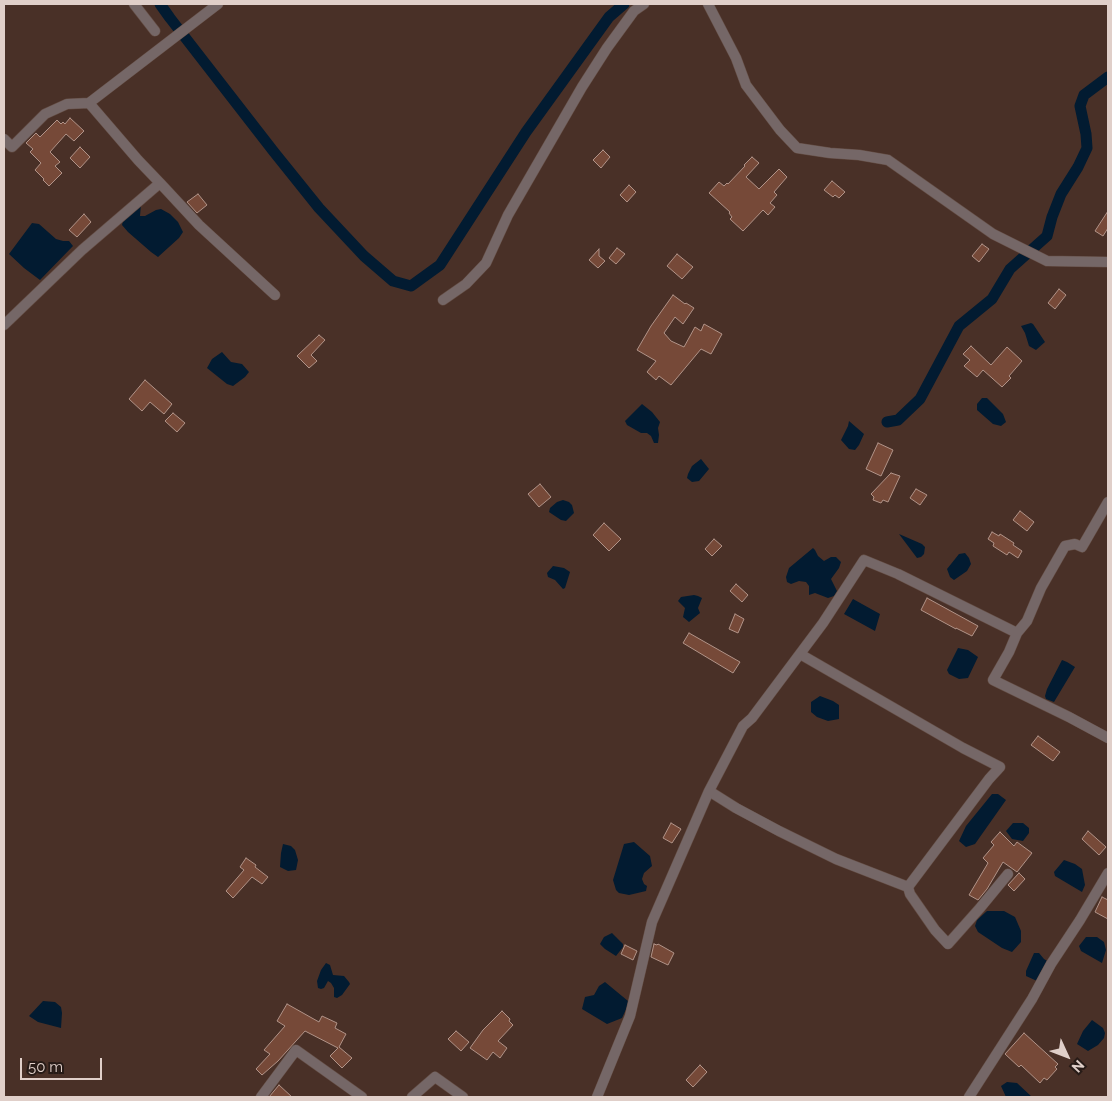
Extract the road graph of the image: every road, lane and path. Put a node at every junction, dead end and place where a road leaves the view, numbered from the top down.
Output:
1 (134, 4) edge
2 (218, 4) edge
3 (644, 4) edge
4 (708, 4) edge
5 (155, 31) dead end
6 (90, 103) junction
7 (4, 139) edge
8 (160, 183) junction
9 (1108, 262) edge
10 (275, 295) dead end
11 (443, 300) dead end
12 (4, 326) edge
13 (1108, 502) edge
14 (1017, 633) junction
15 (800, 654) junction
16 (1108, 738) edge
17 (709, 791) junction
18 (1108, 873) edge
19 (1008, 874) dead end
20 (908, 887) junction
21 (261, 1097) edge
22 (362, 1097) edge
23 (412, 1097) edge
24 (463, 1097) edge
25 (597, 1097) edge
26 (969, 1097) edge

1 - 5 street
2 - 6 street
3 - 11 street
4 - 9 street
6 - 7 street
6 - 8 street
8 - 10 street
8 - 12 street
13 - 14 street
14 - 15 street
14 - 16 street
15 - 17 street
15 - 20 street
17 - 20 street
17 - 25 street
18 - 26 street
19 - 20 street
21 - 22 street
23 - 24 street

